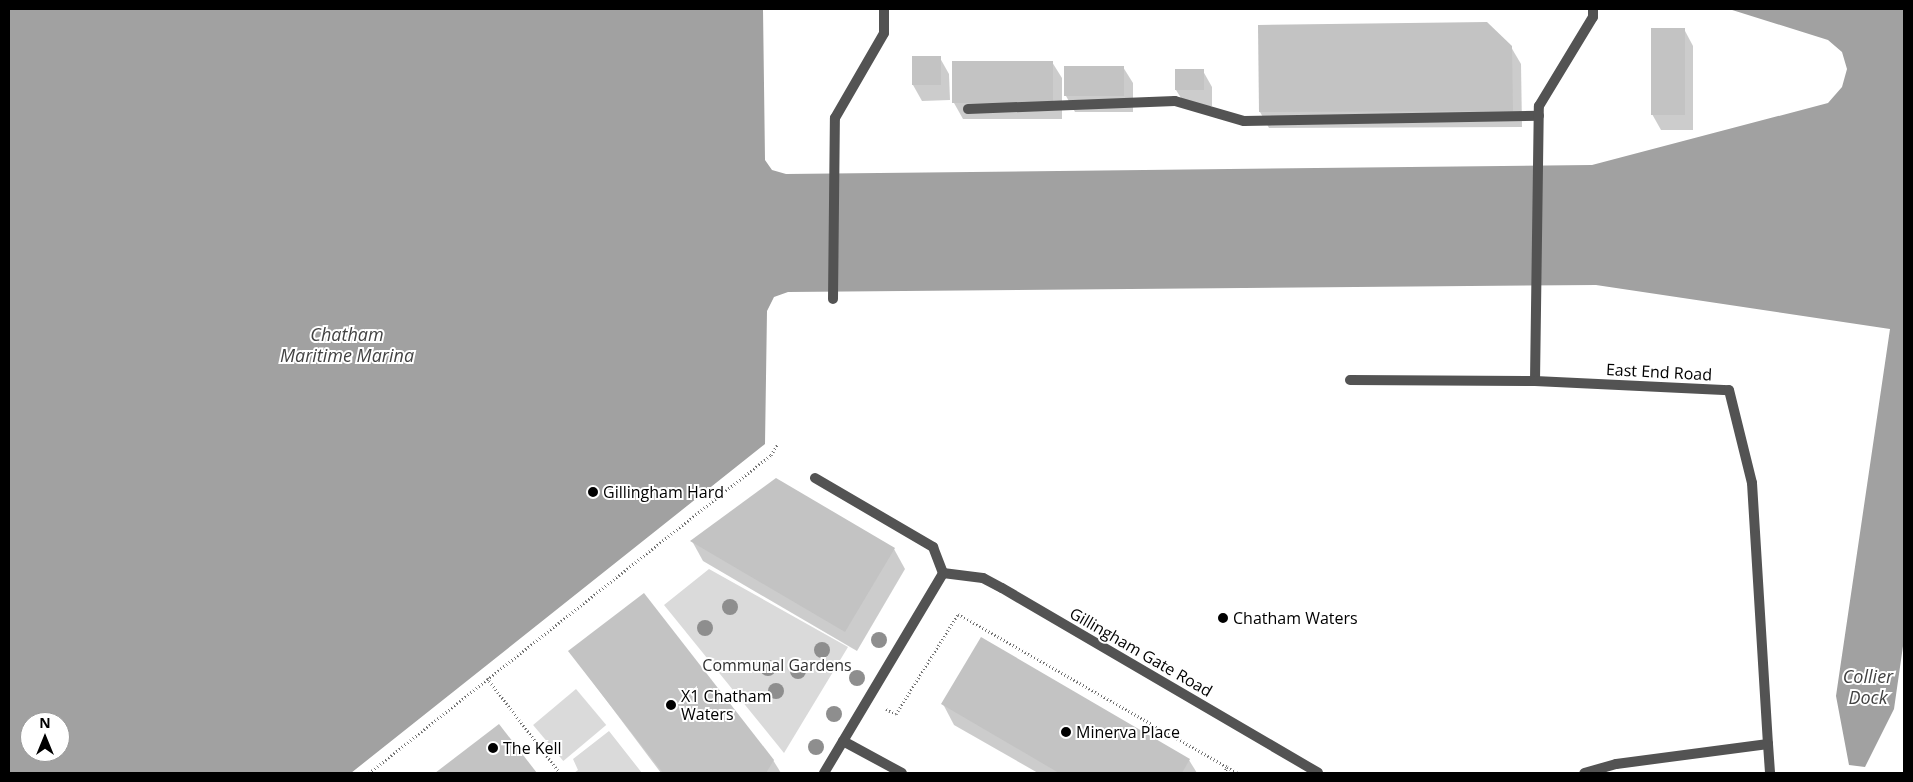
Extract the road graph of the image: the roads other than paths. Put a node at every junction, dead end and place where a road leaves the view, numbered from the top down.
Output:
1 (884, 9) edge
2 (1593, 9) edge
3 (968, 109) dead end
4 (1539, 116) junction
5 (833, 299) dead end
6 (1350, 380) dead end
7 (1535, 381) junction
8 (815, 478) dead end
9 (942, 573) junction
10 (843, 741) junction
11 (1768, 744) junction
12 (824, 773) edge
13 (902, 773) edge
14 (1318, 773) edge
15 (1584, 773) edge
16 (1770, 773) edge

1 - 5 street
2 - 4 street
3 - 4 street
4 - 7 street
6 - 7 street, East End Road
7 - 11 street, East End Road
8 - 9 street
9 - 10 street
9 - 14 street, Gillingham Gate Road
10 - 12 street
10 - 13 street
11 - 15 street
11 - 16 street, East End Road

